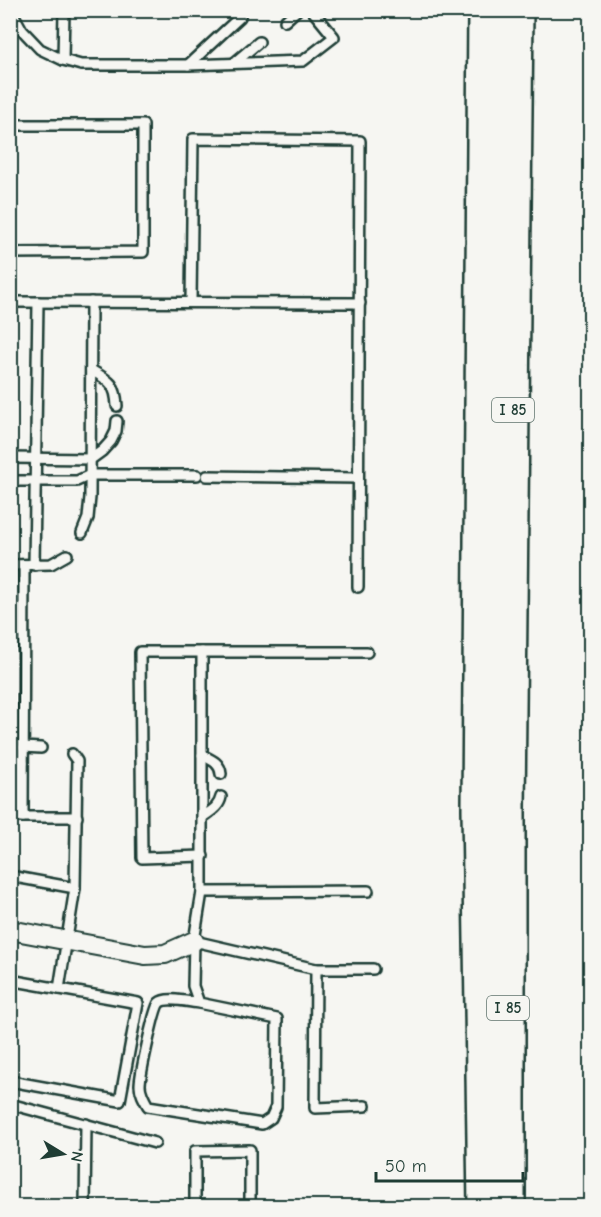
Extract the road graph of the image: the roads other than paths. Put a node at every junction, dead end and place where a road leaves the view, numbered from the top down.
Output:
1 (10, 10) edge
2 (64, 10) edge
3 (297, 10) edge
4 (312, 10) edge
5 (516, 10) edge
6 (240, 16) dead end
7 (484, 18) edge
8 (285, 21) dead end
9 (259, 42) dead end
10 (63, 60) junction
11 (234, 63) junction
12 (188, 65) junction
13 (10, 125) edge
14 (10, 253) edge
15 (10, 302) edge
16 (38, 302) junction
17 (91, 302) junction
18 (191, 302) junction
19 (360, 303) junction
20 (91, 370) junction
21 (117, 406) dead end
22 (117, 421) dead end
23 (10, 458) edge
24 (36, 459) junction
25 (90, 459) junction
26 (90, 475) junction
27 (197, 476) dead end
28 (207, 476) dead end
29 (358, 478) junction
30 (10, 481) edge
31 (35, 481) junction
32 (82, 533) dead end
33 (67, 555) dead end
34 (10, 565) edge
35 (24, 565) junction
36 (34, 565) junction
37 (358, 587) dead end
38 (202, 652) junction
39 (367, 652) dead end
40 (23, 747) junction
41 (41, 748) dead end
42 (72, 754) dead end
43 (202, 755) junction
44 (10, 763) edge
45 (23, 763) junction
46 (221, 774) dead end
47 (221, 797) dead end
48 (77, 816) junction
49 (10, 817) edge
50 (23, 817) junction
51 (203, 817) junction
52 (203, 856) junction
53 (10, 876) edge
54 (75, 888) junction
55 (368, 891) dead end
56 (202, 892) junction
57 (10, 930) edge
58 (68, 940) junction
59 (194, 941) junction
60 (316, 969) junction
61 (373, 969) dead end
62 (10, 980) edge
63 (59, 989) junction
64 (200, 1003) junction
65 (10, 1081) edge
66 (10, 1104) edge
67 (365, 1106) dead end
68 (86, 1124) junction
69 (155, 1143) dead end
70 (85, 1206) edge
71 (195, 1206) edge
72 (250, 1206) edge
73 (485, 1206) edge
74 (508, 1206) edge

1 - 10 lane
2 - 10 lane
3 - 8 lane
4 - 11 lane
5 - 74 highway, I 85
6 - 12 lane
7 - 73 highway
9 - 11 lane
10 - 12 lane
11 - 12 lane
13 - 14 lane
15 - 16 lane
16 - 17 lane
16 - 24 lane
17 - 18 lane
17 - 20 lane
18 - 19 lane
18 - 19 lane
19 - 29 lane
20 - 21 lane
20 - 25 lane
22 - 25 lane
23 - 24 lane
24 - 25 lane
24 - 31 lane
25 - 26 lane
26 - 27 lane
26 - 31 lane
26 - 32 lane
28 - 29 lane
29 - 37 lane
30 - 31 lane
31 - 36 lane
33 - 36 lane
34 - 35 lane
35 - 36 lane
35 - 40 lane
38 - 39 lane
38 - 43 lane
38 - 52 lane
40 - 41 lane
40 - 45 lane
42 - 48 lane
43 - 46 lane
43 - 51 lane
44 - 45 lane
45 - 50 lane
47 - 51 lane
48 - 50 lane
48 - 54 lane
49 - 50 lane
51 - 52 lane
52 - 56 lane
53 - 54 lane
54 - 58 lane
55 - 56 lane
56 - 59 lane
57 - 58 street
58 - 59 street
58 - 63 lane
59 - 60 lane
59 - 64 lane
60 - 61 lane
60 - 67 lane
62 - 63 lane
63 - 65 lane
64 - 64 lane
66 - 68 lane
68 - 69 lane
68 - 70 lane
71 - 72 lane

